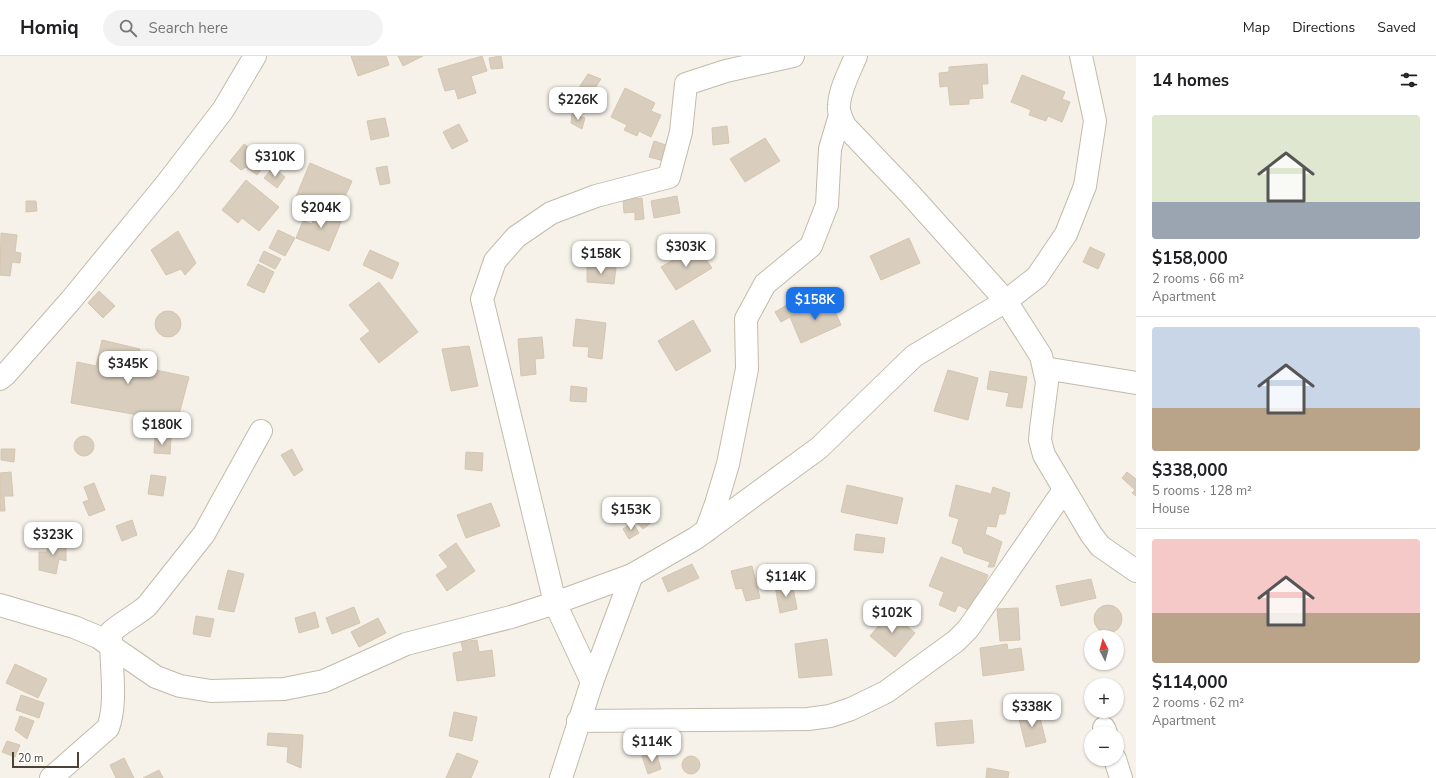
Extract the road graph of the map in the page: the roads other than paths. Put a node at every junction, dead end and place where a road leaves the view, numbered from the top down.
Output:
1 (255, 56) edge
2 (793, 56) edge
3 (856, 56) edge
4 (1081, 56) edge
5 (840, 115) junction
6 (1006, 301) junction
7 (1044, 368) junction
8 (0, 379) edge
9 (1136, 383) edge
10 (261, 431) dead end
11 (1064, 490) junction
12 (706, 531) junction
13 (1136, 571) edge
14 (632, 575) junction
15 (555, 604) junction
16 (0, 605) edge
17 (111, 646) junction
18 (592, 682) junction
19 (578, 721) junction
20 (1117, 766) edge
21 (51, 778) edge
22 (561, 778) edge
23 (1121, 778) edge

1 - 8 street
2 - 15 street
3 - 5 street
4 - 6 street
5 - 6 street
5 - 12 street
6 - 7 street
6 - 12 street
7 - 9 street
7 - 11 street
10 - 17 street
11 - 13 street
11 - 19 street
12 - 14 street
14 - 15 street
14 - 18 street
15 - 17 street
15 - 18 street
16 - 17 street
17 - 21 street
18 - 19 street
19 - 22 street
20 - 23 street

